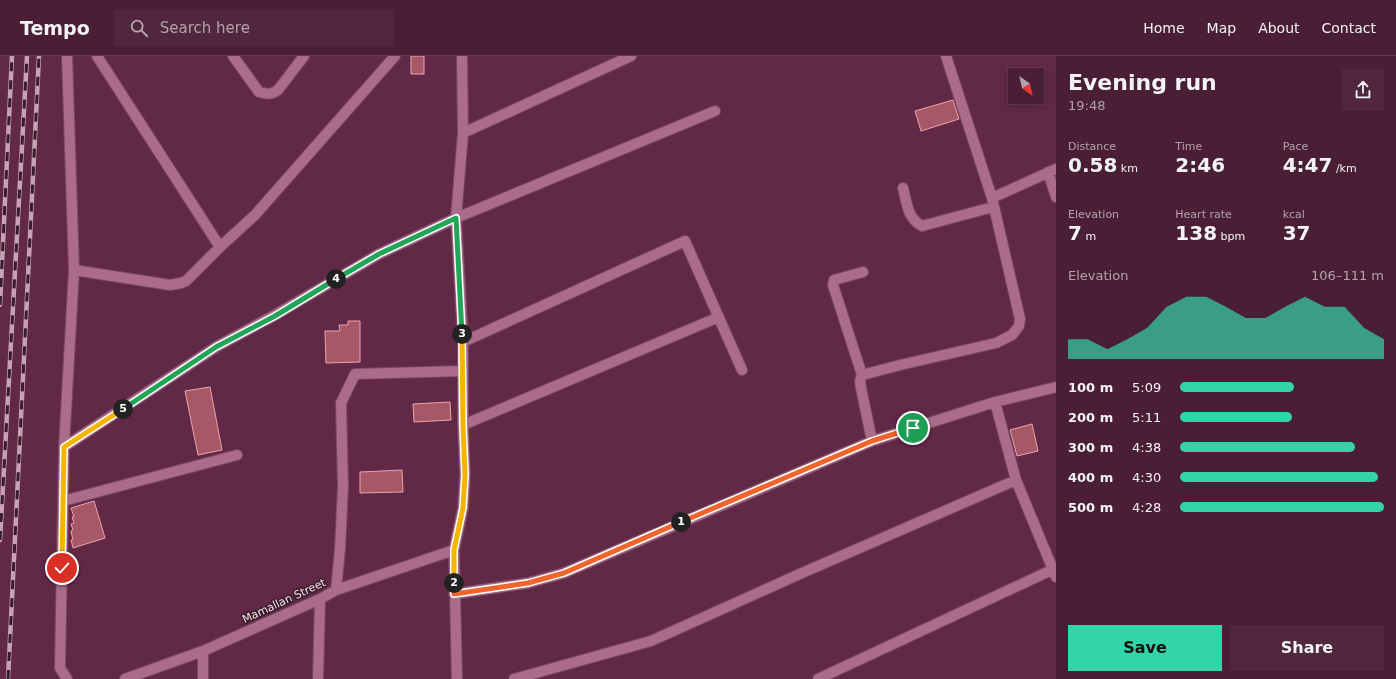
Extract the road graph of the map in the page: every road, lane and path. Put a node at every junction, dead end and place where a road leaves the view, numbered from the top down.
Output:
1 (67, 56) edge
2 (97, 56) edge
3 (233, 56) edge
4 (304, 56) edge
5 (395, 56) edge
6 (462, 56) edge
7 (631, 56) edge
8 (946, 56) edge
9 (715, 111) dead end
10 (462, 133) junction
11 (1052, 171) edge
12 (903, 188) dead end
13 (1056, 197) edge
14 (992, 202) junction
15 (456, 218) junction
16 (220, 247) junction
17 (74, 270) junction
18 (863, 272) dead end
19 (718, 317) junction
20 (463, 342) junction
21 (742, 370) dead end
22 (462, 371) junction
23 (862, 375) junction
24 (1056, 387) edge
25 (995, 402) junction
26 (463, 425) junction
27 (872, 441) junction
28 (64, 447) junction
29 (237, 455) dead end
30 (1016, 480) junction
31 (64, 501) junction
32 (454, 550) junction
33 (1055, 572) edge
34 (336, 590) junction
35 (454, 594) junction
36 (320, 599) junction
37 (203, 651) junction
38 (67, 679) edge
39 (125, 679) edge
40 (203, 679) edge
41 (318, 679) edge
42 (457, 679) edge
43 (514, 679) edge
44 (818, 679) edge

1 - 17 street
2 - 16 street
3 - 4 street
5 - 16 street
6 - 10 street
7 - 10 street
8 - 14 street
9 - 15 street
10 - 15 street
11 - 13 street
11 - 14 street
12 - 14 street
14 - 23 street
15 - 20 street
15 - 28 street
16 - 17 street
17 - 28 street
18 - 23 street
19 - 20 street
19 - 21 street
19 - 26 street
20 - 22 street
22 - 26 street
22 - 34 street
23 - 27 street
24 - 25 street
25 - 27 street
25 - 30 street
26 - 32 street
27 - 35 street
28 - 31 street
29 - 31 street
30 - 33 street
30 - 43 street
31 - 38 street
32 - 34 street, Mamallan Street
32 - 35 street
33 - 44 street
34 - 36 street, Mamallan Street
35 - 42 street
36 - 37 street, Mamallan Street
36 - 41 street
37 - 39 street, Mamallan Street
37 - 40 street

